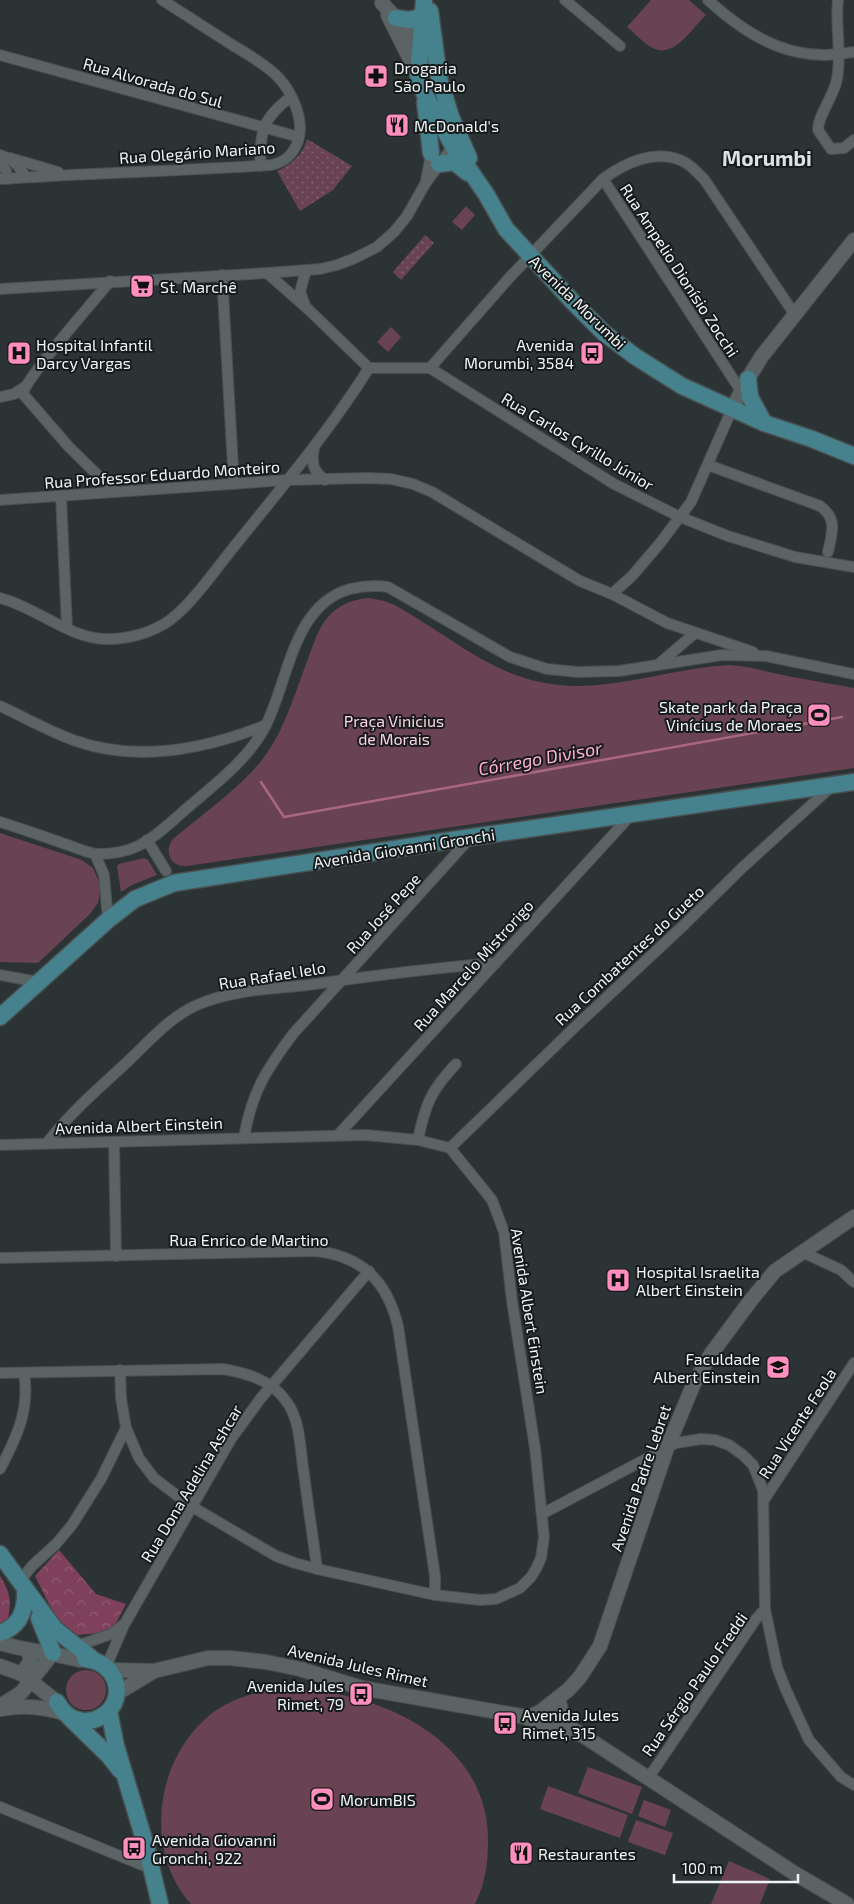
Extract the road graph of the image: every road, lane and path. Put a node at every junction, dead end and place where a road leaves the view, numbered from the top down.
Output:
1 (162, 0) edge
2 (565, 0) edge
3 (708, 0) edge
4 (838, 0) edge
5 (381, 1) edge
6 (425, 5) edge
7 (396, 18) junction
8 (420, 46) junction
9 (620, 46) dead end
10 (854, 52) edge
11 (0, 55) edge
12 (839, 55) junction
13 (418, 75) junction
14 (439, 78) junction
15 (424, 93) junction
16 (290, 97) junction
17 (446, 121) junction
18 (263, 128) junction
19 (299, 137) junction
20 (854, 140) edge
21 (457, 142) junction
22 (435, 158) junction
23 (3, 159) edge
24 (260, 166) junction
25 (64, 174) junction
26 (25, 177) junction
27 (4, 179) edge
28 (603, 179) junction
29 (479, 183) junction
30 (854, 240) edge
31 (530, 256) junction
32 (306, 270) junction
33 (267, 273) junction
34 (222, 275) junction
35 (110, 281) junction
36 (84, 283) junction
37 (0, 288) edge
38 (91, 304) junction
39 (309, 310) junction
40 (795, 315) junction
41 (370, 368) junction
42 (430, 368) junction
43 (27, 385) junction
44 (744, 385) junction
45 (14, 394) junction
46 (0, 397) edge
47 (26, 400) junction
48 (732, 409) junction
49 (764, 423) junction
50 (314, 447) junction
51 (851, 453) edge
52 (708, 465) junction
53 (287, 480) junction
54 (325, 480) junction
55 (265, 482) junction
56 (234, 484) junction
57 (115, 492) junction
58 (61, 496) junction
59 (0, 500) edge
60 (267, 506) junction
61 (680, 517) junction
62 (828, 552) dead end
63 (854, 568) edge
64 (612, 594) junction
65 (0, 598) edge
66 (67, 628) junction
67 (696, 633) junction
68 (766, 656) junction
69 (659, 664) junction
70 (854, 674) edge
71 (0, 706) edge
72 (266, 725) junction
73 (854, 782) edge
74 (832, 786) junction
75 (631, 815) junction
76 (0, 822) edge
77 (472, 837) junction
78 (147, 840) junction
79 (95, 854) junction
80 (166, 871) dead end
81 (108, 920) junction
82 (496, 963) junction
83 (0, 975) edge
84 (344, 979) junction
85 (38, 982) junction
86 (0, 1017) edge
87 (456, 1064) dead end
88 (338, 1135) junction
89 (244, 1137) junction
90 (418, 1140) junction
91 (114, 1142) junction
92 (47, 1144) junction
93 (0, 1145) edge
94 (450, 1148) junction
95 (854, 1217) edge
96 (802, 1252) junction
97 (116, 1256) junction
98 (0, 1258) edge
99 (369, 1271) junction
100 (854, 1282) edge
101 (854, 1363) edge
102 (120, 1370) junction
103 (0, 1373) edge
104 (24, 1373) junction
105 (271, 1386) junction
106 (126, 1428) junction
107 (667, 1448) junction
108 (0, 1469) edge
109 (764, 1500) junction
110 (191, 1506) junction
111 (542, 1514) junction
112 (0, 1554) edge
113 (317, 1569) junction
114 (22, 1585) junction
115 (436, 1595) junction
116 (765, 1609) junction
117 (124, 1625) junction
118 (0, 1633) edge
119 (0, 1643) edge
120 (28, 1651) junction
121 (54, 1653) junction
122 (94, 1661) junction
123 (0, 1666) edge
124 (154, 1672) junction
125 (26, 1677) junction
126 (116, 1694) junction
127 (558, 1698) junction
128 (0, 1708) edge
129 (63, 1711) junction
130 (109, 1711) junction
131 (540, 1712) junction
132 (521, 1716) junction
133 (570, 1724) junction
134 (582, 1735) junction
135 (649, 1777) junction
136 (127, 1778) junction
137 (854, 1785) edge
138 (0, 1807) edge
139 (152, 1869) junction
140 (160, 1904) edge
141 (847, 1904) edge

1 - 16 street
2 - 9 street
3 - 12 street
4 - 12 street
5 - 7 main road, Avenida Morumbi
5 - 13 main road, Avenida Morumbi
6 - 7 main road
6 - 8 main road
6 - 14 main road
7 - 8 main road, Avenida Morumbi
8 - 13 main road
8 - 14 main road, Avenida Morumbi
10 - 12 street
11 - 18 street, Rua Alvorada do Sul
12 - 20 street
13 - 15 main road, Avenida Morumbi
14 - 17 main road, Avenida Morumbi
15 - 17 main road, Avenida Morumbi
15 - 22 main road
16 - 18 street
16 - 19 street
17 - 21 main road, Avenida Morumbi
17 - 22 street
18 - 19 street, Rua Alvorada do Sul
18 - 24 street
19 - 24 street, Rua Olegário Mariano
21 - 22 street
21 - 29 main road, Avenida Morumbi
22 - 29 main road
22 - 32 street
23 - 25 street
23 - 26 street
23 - 27 street
24 - 25 street, Rua Olegário Mariano
25 - 26 street, Rua Olegário Mariano
26 - 27 street, Rua Olegário Mariano
28 - 31 street, Rua Ampelio Dionísio Zocchi
28 - 40 street
28 - 44 street, Rua Ampelio Dionísio Zocchi
29 - 31 main road, Avenida Morumbi
30 - 40 main road
31 - 42 street, Rua Ampelio Dionísio Zocchi
31 - 48 main road, Avenida Morumbi
32 - 33 street
32 - 39 street
33 - 34 street
33 - 39 street
34 - 35 street
34 - 56 street
35 - 36 street
35 - 38 street
36 - 37 street
36 - 38 street
38 - 43 street
39 - 41 street
40 - 44 main road
41 - 42 street
41 - 50 street
42 - 61 street, Rua Carlos Cyrillo Júnior
43 - 45 street
43 - 47 street
44 - 48 main road
44 - 49 main road
45 - 46 street
45 - 47 street
47 - 57 street
48 - 49 main road, Avenida Morumbi
48 - 52 street
49 - 51 main road, Avenida Morumbi
50 - 53 street
50 - 54 street
52 - 61 street
52 - 62 street
53 - 54 street, Rua Professor Eduardo Monteiro
53 - 55 street, Rua Professor Eduardo Monteiro
53 - 60 street
54 - 64 street, Rua Professor Eduardo Monteiro
55 - 56 street, Rua Professor Eduardo Monteiro
55 - 60 street
56 - 57 street, Rua Professor Eduardo Monteiro
57 - 58 street, Rua Professor Eduardo Monteiro
58 - 59 street, Rua Professor Eduardo Monteiro
58 - 66 street
60 - 66 street
61 - 63 street, Rua Carlos Cyrillo Júnior
61 - 64 street
64 - 67 street, Rua Professor Eduardo Monteiro
65 - 66 street
67 - 68 street, Rua Professor Eduardo Monteiro
67 - 69 street
68 - 69 street
68 - 70 street
69 - 72 street
71 - 72 street
72 - 78 street
73 - 74 main road, Avenida Giovanni Gronchi
74 - 75 main road, Avenida Giovanni Gronchi
74 - 94 street, Rua Combatentes do Gueto
75 - 77 main road, Avenida Giovanni Gronchi
75 - 82 street, Rua Marcelo Mistrorigo
76 - 79 street
77 - 81 main road, Avenida Giovanni Gronchi
77 - 84 street, Rua José Pepe
78 - 79 street
78 - 80 street
79 - 81 street
81 - 85 main road, Avenida Giovanni Gronchi
82 - 84 street, Rua Rafael Ielo
82 - 88 street, Rua Marcelo Mistrorigo
83 - 85 street
84 - 89 street, Rua José Pepe
84 - 92 street, Rua Rafael Ielo
85 - 86 main road, Avenida Giovanni Gronchi
87 - 90 street
88 - 89 street, Avenida Albert Einstein
88 - 90 street, Avenida Albert Einstein
89 - 91 street, Avenida Albert Einstein
90 - 94 street, Avenida Albert Einstein
91 - 92 street, Avenida Albert Einstein
91 - 97 street
92 - 93 street, Avenida Albert Einstein
94 - 111 street, Avenida Albert Einstein
95 - 96 main road, Avenida Padre Lebret
96 - 100 street
96 - 107 main road, Avenida Padre Lebret
97 - 98 street, Rua Enrico de Martino
97 - 99 street, Rua Enrico de Martino
99 - 105 street, Rua Dona Adelina Ashcar
99 - 115 street, Rua Enrico de Martino
101 - 109 street, Rua Vicente Feola
102 - 104 street
102 - 105 street
102 - 106 street, Avenida Albert Einstein
103 - 104 street
104 - 108 street
105 - 110 street, Rua Dona Adelina Ashcar
105 - 113 street
106 - 110 street, Avenida Albert Einstein
106 - 114 street
107 - 109 street
107 - 111 street
107 - 127 main road, Avenida Padre Lebret
109 - 116 street
110 - 113 street, Avenida Albert Einstein
110 - 117 street, Rua Dona Adelina Ashcar
111 - 115 street, Avenida Albert Einstein
112 - 114 main road
113 - 115 street, Avenida Albert Einstein
114 - 118 main road
114 - 121 main road
114 - 122 main road
116 - 135 street, Rua Sérgio Paulo Freddi
116 - 137 street
117 - 122 street, Rua Dona Adelina Ashcar
117 - 122 street
119 - 120 main road, Avenida Jules Rimet
120 - 121 main road, Avenida Jules Rimet
120 - 125 main road
121 - 122 main road, Avenida Jules Rimet
121 - 125 main road
122 - 124 main road, Avenida Jules Rimet
122 - 126 main road
123 - 125 main road
124 - 126 main road, Avenida Jules Rimet
124 - 132 main road, Avenida Jules Rimet
125 - 128 main road
125 - 129 main road
126 - 130 main road
127 - 131 main road, Avenida Padre Lebret
127 - 133 main road
128 - 129 main road
129 - 130 main road
129 - 136 main road
130 - 136 main road
131 - 132 main road, Avenida Padre Lebret
131 - 133 main road, Avenida Jules Rimet
132 - 134 main road, Avenida Jules Rimet
133 - 134 main road, Avenida Jules Rimet
134 - 135 main road, Avenida Jules Rimet
135 - 141 main road, Avenida Jules Rimet
136 - 139 main road
138 - 139 street
139 - 140 main road

